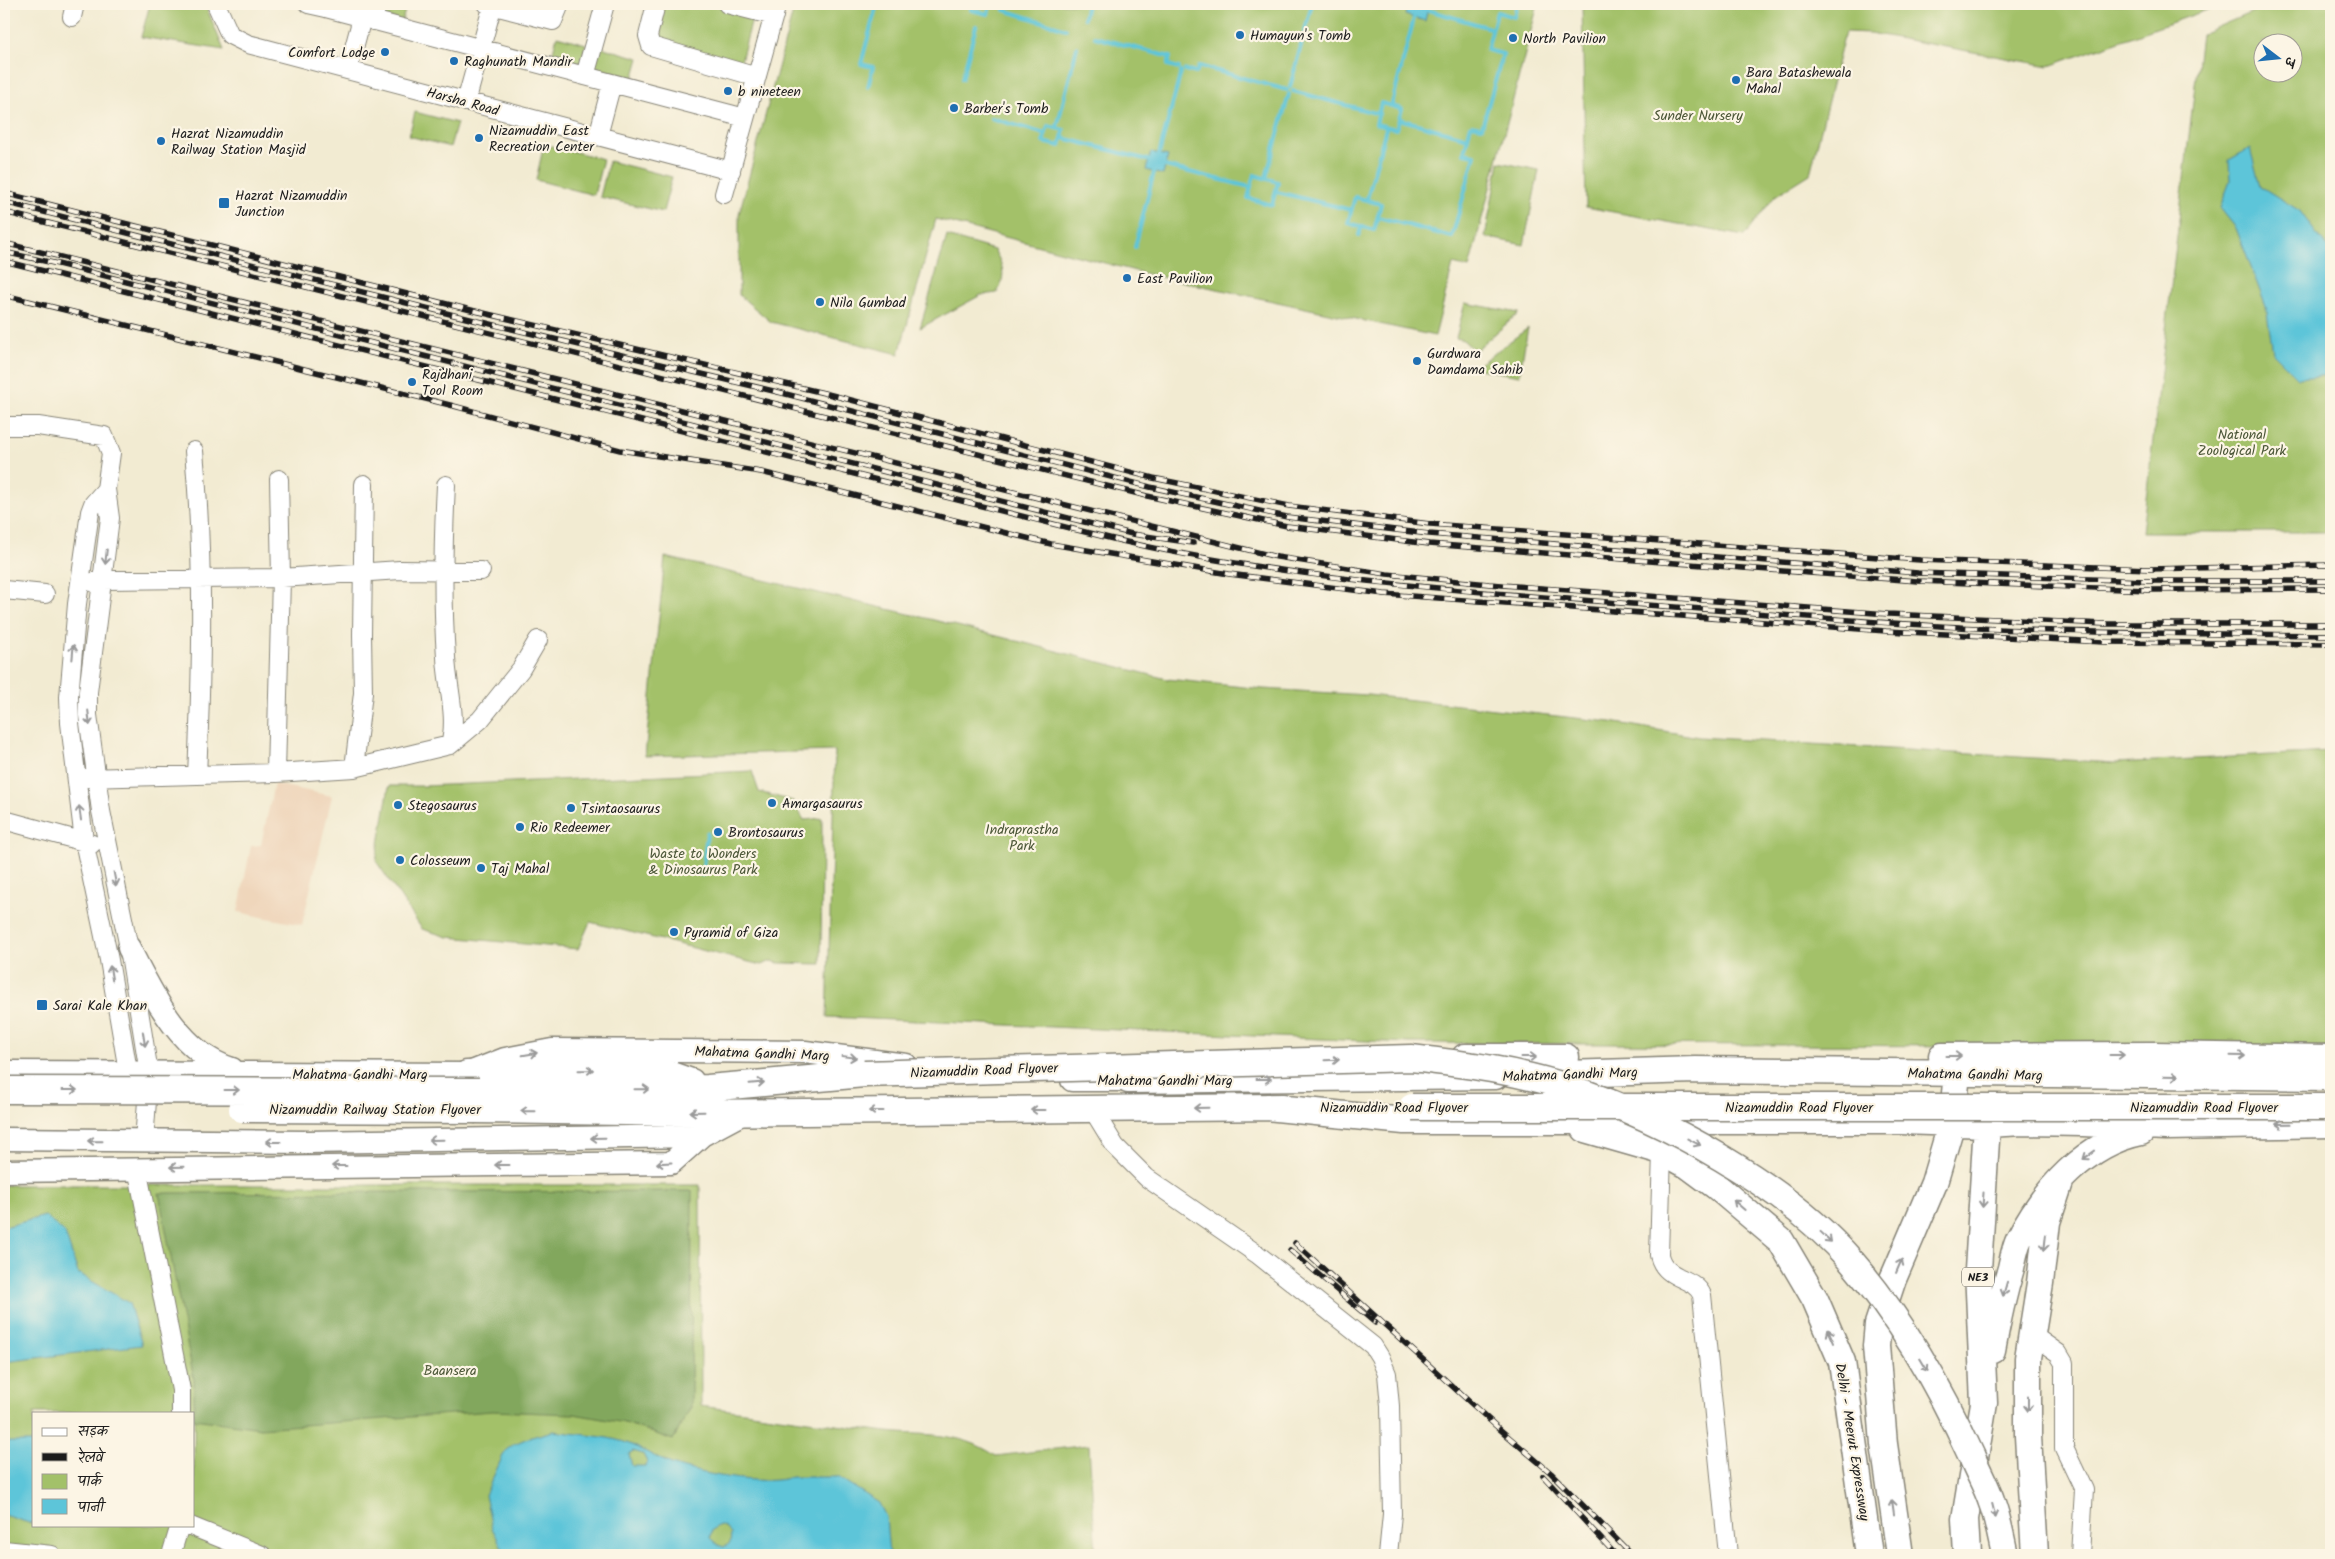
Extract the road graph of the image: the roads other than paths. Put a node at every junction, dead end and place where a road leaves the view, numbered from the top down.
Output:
1 (216, 4) edge
2 (308, 4) edge
3 (491, 4) edge
4 (560, 4) edge
5 (605, 4) edge
6 (656, 4) edge
7 (727, 4) edge
8 (326, 6) edge
9 (775, 10) edge
10 (371, 14) edge
11 (481, 49) junction
12 (348, 70) junction
13 (585, 76) junction
14 (757, 77) junction
15 (612, 83) junction
16 (466, 102) junction
17 (746, 118) junction
18 (598, 136) junction
19 (731, 171) junction
20 (724, 194) dead end
21 (4, 426) edge
22 (194, 451) dead end
23 (279, 479) dead end
24 (364, 484) dead end
25 (446, 485) dead end
26 (106, 489) junction
27 (442, 571) junction
28 (481, 571) dead end
29 (363, 573) junction
30 (281, 578) junction
31 (103, 580) junction
32 (202, 580) junction
33 (82, 583) junction
34 (4, 590) edge
35 (45, 594) dead end
36 (538, 640) dead end
37 (450, 745) junction
38 (354, 768) junction
39 (276, 774) junction
40 (197, 775) junction
41 (75, 778) junction
42 (97, 779) junction
43 (4, 820) edge
44 (84, 841) junction
45 (110, 851) junction
46 (129, 948) junction
47 (1410, 1058) junction
48 (2331, 1058) edge
49 (4, 1072) edge
50 (138, 1073) junction
51 (245, 1073) junction
52 (309, 1074) junction
53 (467, 1074) junction
54 (1970, 1074) junction
55 (2111, 1075) junction
56 (2331, 1077) edge
57 (1128, 1080) joint
58 (708, 1088) junction
59 (4, 1090) edge
60 (576, 1101) junction
61 (4, 1107) edge
62 (1267, 1107) junction
63 (2331, 1107) edge
64 (1093, 1110) junction
65 (746, 1111) junction
66 (1558, 1120) junction
67 (1952, 1122) junction
68 (1987, 1124) junction
69 (2331, 1124) edge
70 (2121, 1125) junction
71 (2166, 1127) junction
72 (702, 1135) junction
73 (4, 1139) edge
74 (144, 1142) junction
75 (308, 1142) junction
76 (1662, 1152) junction
77 (138, 1168) junction
78 (4, 1171) edge
79 (2062, 1179) junction
80 (2031, 1334) junction
81 (1984, 1403) junction
82 (180, 1412) edge
83 (180, 1526) edge
84 (190, 1526) edge
85 (4, 1550) edge
86 (52, 1555) edge
87 (171, 1555) edge
88 (262, 1555) edge
89 (1388, 1555) edge
90 (1728, 1555) edge
91 (1870, 1555) edge
92 (1900, 1555) edge
93 (1967, 1555) edge
94 (2005, 1555) edge
95 (2035, 1555) edge
96 (2080, 1555) edge

1 - 12 street, Harsha Road
2 - 8 street
3 - 4 street
3 - 11 street
5 - 13 street
6 - 14 street
7 - 9 street
8 - 10 street
9 - 14 street
10 - 11 street
10 - 12 street
11 - 13 street
11 - 16 street
12 - 16 street, Harsha Road
13 - 15 street
14 - 17 street
15 - 17 street
15 - 18 street
16 - 18 street, Harsha Road
17 - 19 street
18 - 19 street, Harsha Road
19 - 20 street
21 - 26 street
22 - 32 street
23 - 30 street
24 - 29 street
25 - 27 street
26 -> 31 street
26 - 33 street
27 - 28 street
27 - 29 street
27 - 37 street
29 - 30 street
29 - 38 street
30 - 32 street
30 - 39 street
31 - 32 street
31 - 33 street
31 -> 42 street
32 - 40 street
41 -> 33 street
34 - 35 street
36 - 37 street
37 - 38 street
38 - 39 street
39 - 40 street
40 - 42 street
41 - 42 street
44 -> 41 street
42 - 45 street
43 - 44 street
44 - 45 street
50 -> 44 street
45 -> 46 street
46 -> 50 street
46 - 51 main road
47 -> 48 highway, bridge
58 -> 47 highway, Nizamuddin Road Flyover, bridge
47 -> 94 highway, bridge
49 - 50 main road, Mahatma Gandhi Marg
50 - 51 main road, Mahatma Gandhi Marg
50 - 74 street
51 - 52 main road, Mahatma Gandhi Marg
52 - 53 main road, Mahatma Gandhi Marg
52 - 75 main road
53 -> 57 main road, Mahatma Gandhi Marg
53 -> 58 highway
54 - 55 highway, Mahatma Gandhi Marg
57 -> 54 highway, Mahatma Gandhi Marg
54 - 67 highway
54 - 68 highway
55 -> 56 highway, Mahatma Gandhi Marg
55 - 70 highway
60 -> 58 highway, Nizamuddin Railway Station Flyover
59 -> 60 highway, Nizamuddin Railway Station Flyover, bridge
60 -> 61 highway, Nizamuddin Railway Station Flyover, bridge
65 -> 60 highway, Nizamuddin Railway Station Flyover
62 - 63 highway, Nizamuddin Road Flyover, bridge
62 -> 64 highway, Mahatma Gandhi Marg
62 - 66 highway
64 -> 65 highway, Mahatma Gandhi Marg
64 - 89 street
65 - 72 main road, Mahatma Gandhi Marg
66 - 67 highway
66 - 76 highway, Delhi - Meerut Expressway
67 - 68 highway
92 -> 67 highway
68 - 70 highway
68 -> 81 highway, NE3
69 -> 71 highway
70 - 71 highway
71 -> 79 highway
72 -> 75 main road, Mahatma Gandhi Marg
72 -> 77 main road
74 -> 73 main road, Mahatma Gandhi Marg
75 -> 74 main road, Mahatma Gandhi Marg
76 - 90 street
91 -> 76 highway, Delhi - Meerut Expressway
77 - 78 main road
77 - 82 street
79 -> 80 highway
79 -> 81 highway
80 -> 95 highway
80 - 96 street
81 - 93 highway, NE3
83 - 87 street
84 - 88 street
85 - 86 street

